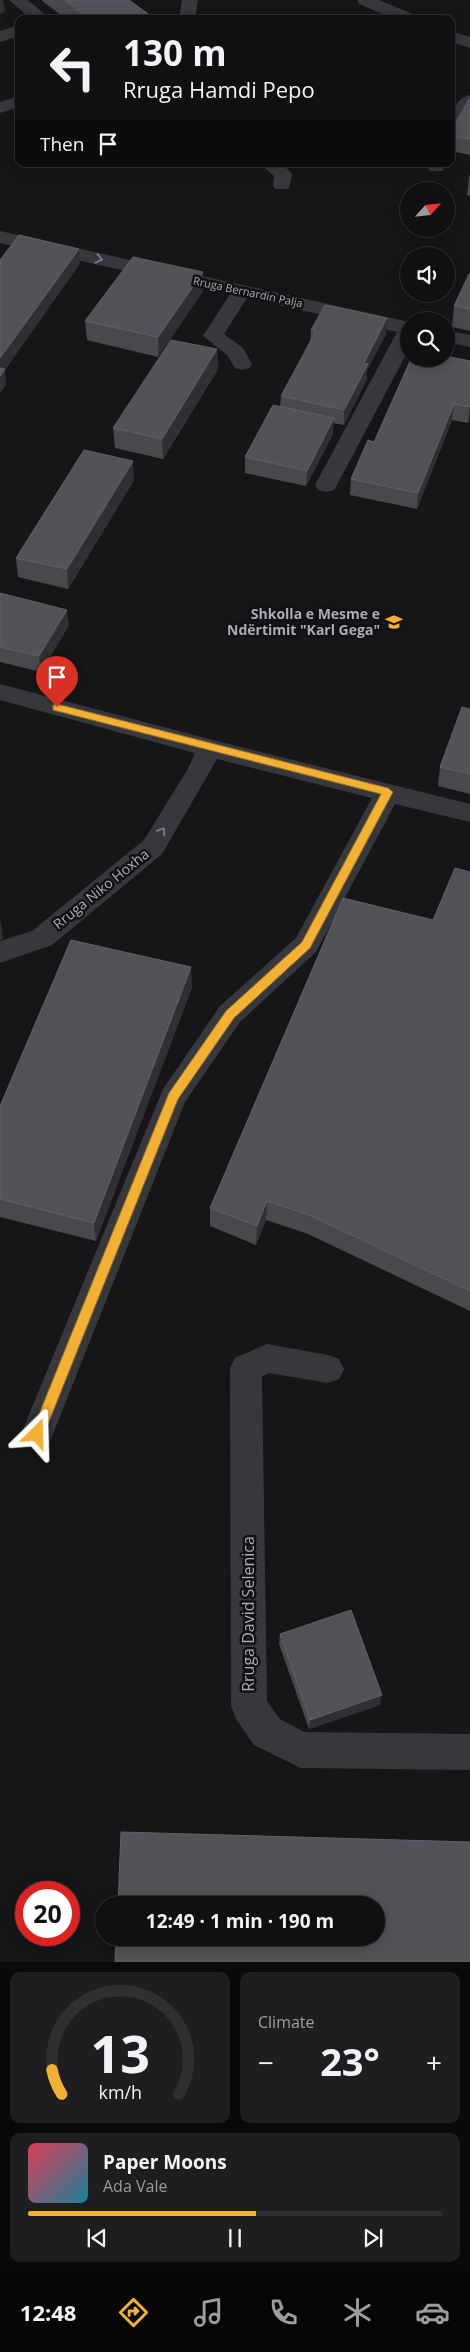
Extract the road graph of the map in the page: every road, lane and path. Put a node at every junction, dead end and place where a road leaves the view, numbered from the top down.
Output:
1 (17, 0) edge
2 (190, 0) edge
3 (366, 0) edge
4 (37, 15) edge
5 (188, 15) edge
6 (400, 15) edge
7 (15, 31) edge
8 (0, 36) edge
9 (455, 37) edge
10 (470, 43) edge
11 (470, 100) edge
12 (15, 102) edge
13 (0, 108) edge
14 (455, 121) edge
15 (273, 167) edge
16 (282, 185) dead end
17 (0, 237) edge
18 (242, 291) junction
19 (400, 326) edge
20 (455, 338) edge
21 (470, 341) edge
22 (400, 345) edge
23 (242, 364) dead end
24 (326, 484) dead end
25 (0, 692) edge
26 (209, 748) junction
27 (388, 792) junction
28 (470, 813) edge
29 (0, 952) edge
30 (328, 1369) dead end
31 (37, 1434) dead end
32 (470, 1752) edge

1 - 4 street
2 - 5 street
3 - 6 street
7 - 8 street
9 - 10 street
11 - 14 street
12 - 13 street
15 - 16 street
17 -> 18 street, Rruga Bernardin Palja
18 - 19 street, Rruga Bernardin Palja
18 - 23 street
20 - 21 street
22 - 24 street
25 - 26 street
26 - 27 street
29 -> 26 street, Rruga Niko Hoxha
27 - 28 street
27 - 31 street
30 - 32 street, Rruga David Selenica

